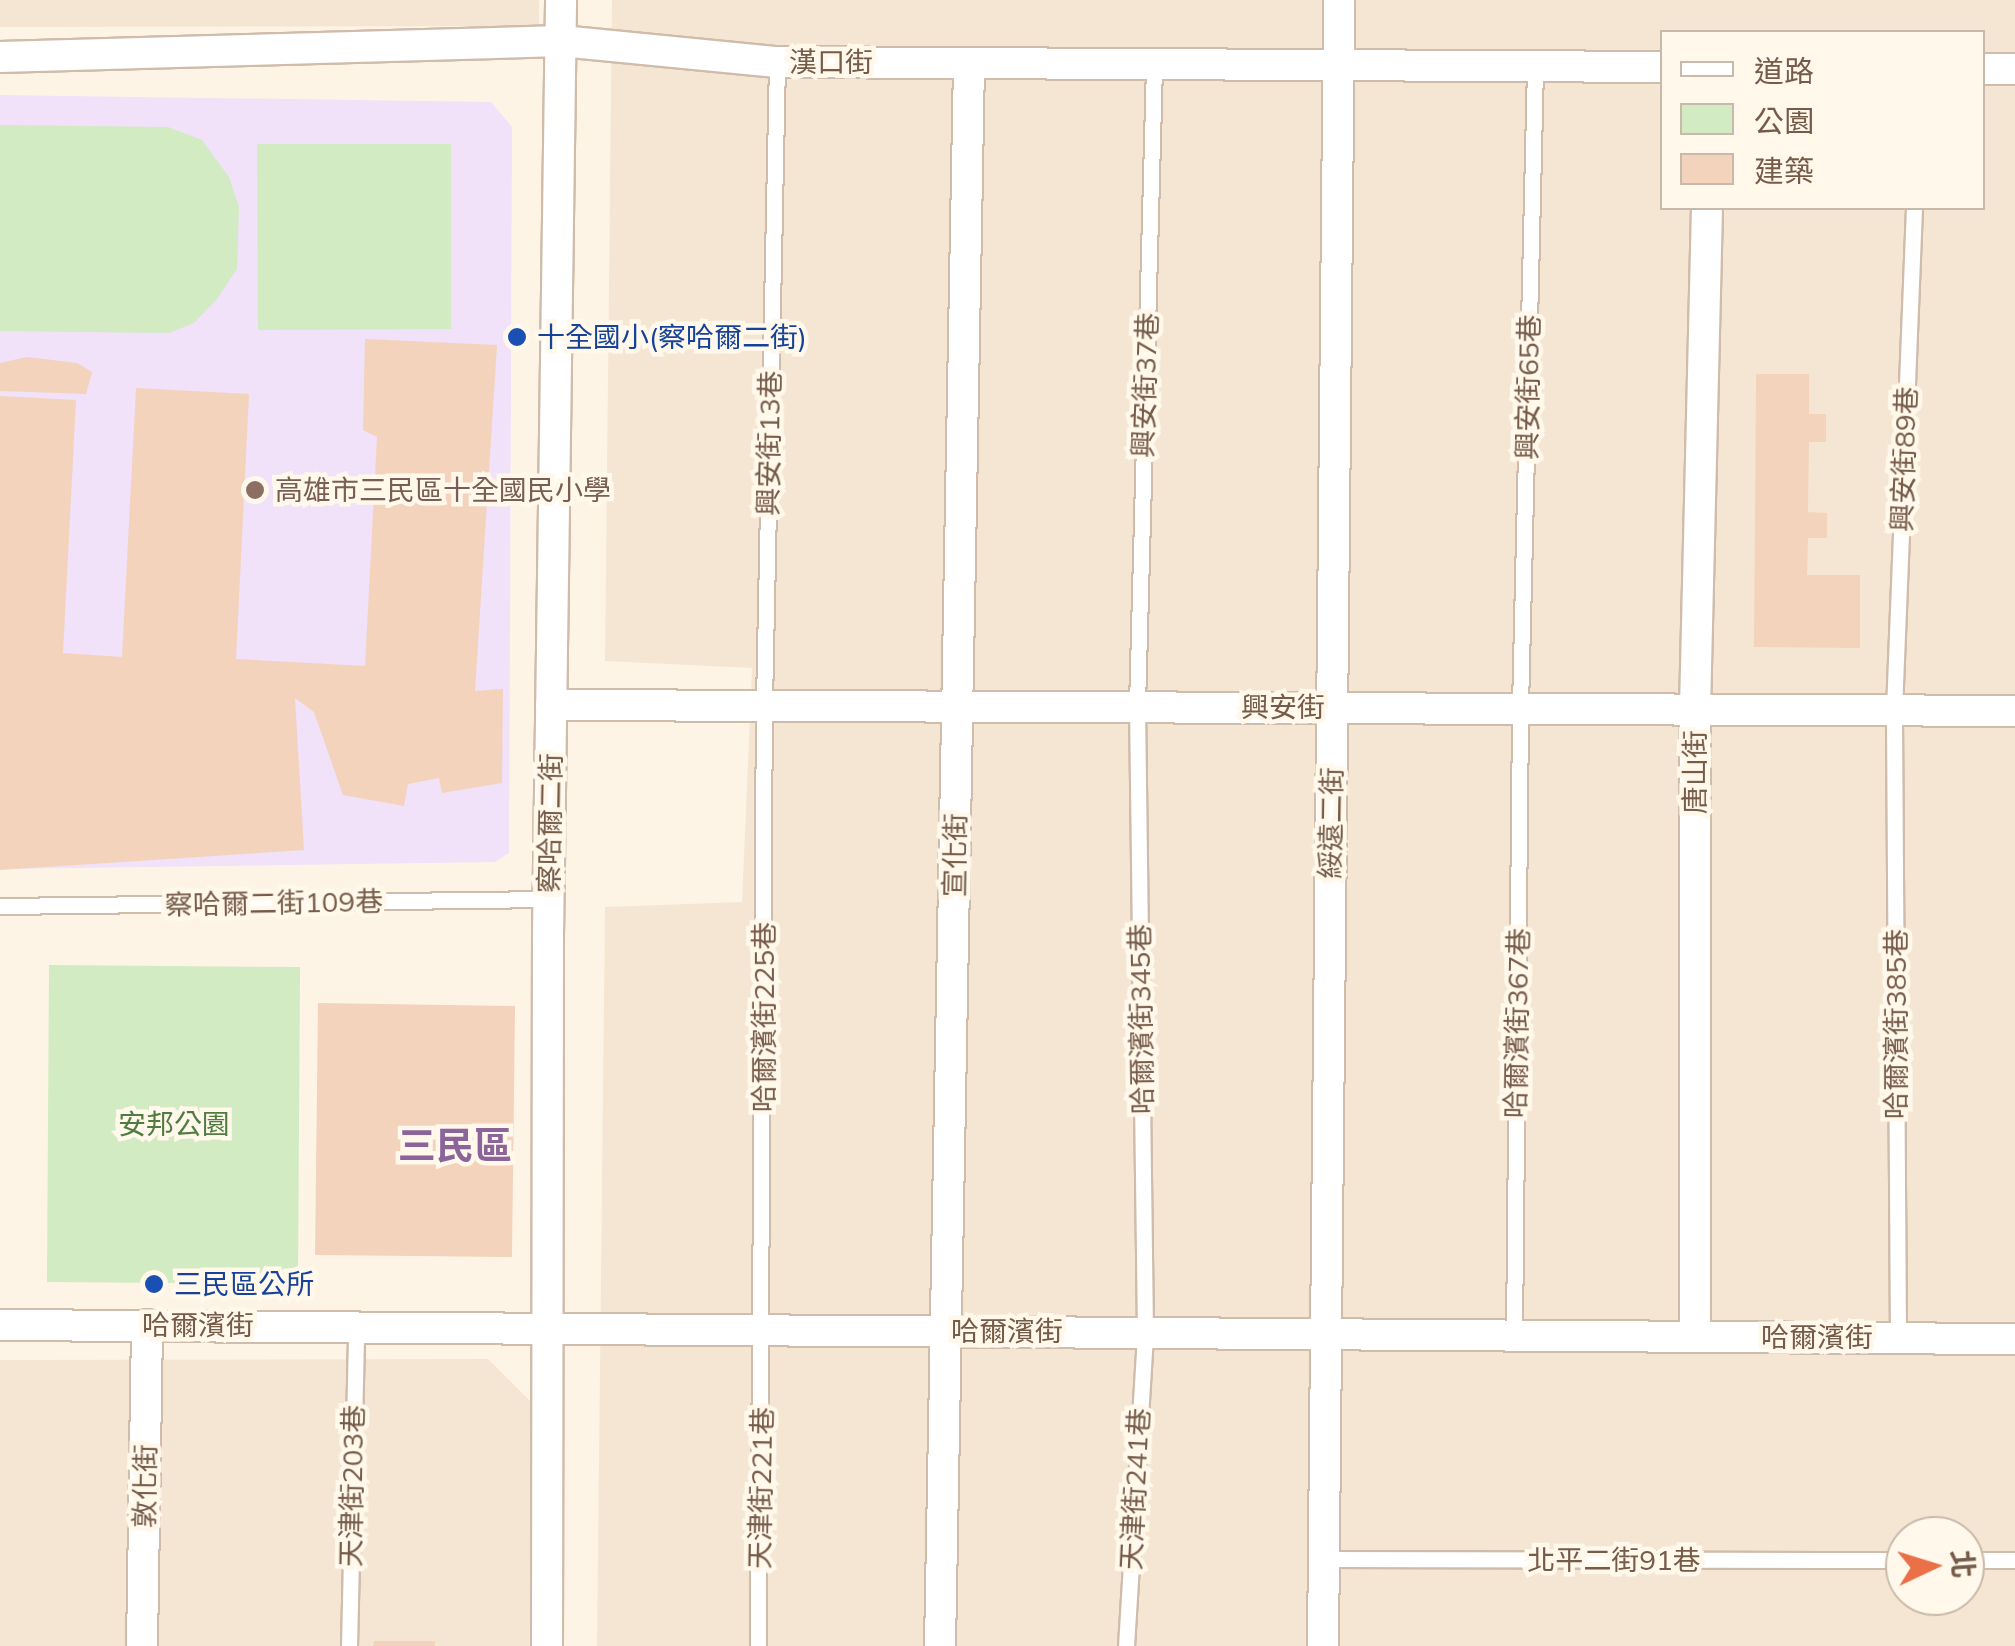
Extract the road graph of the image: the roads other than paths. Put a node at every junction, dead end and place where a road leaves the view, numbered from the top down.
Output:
1 (560, 0) edge
2 (1339, 0) edge
3 (560, 42) junction
4 (0, 57) edge
5 (776, 62) junction
6 (970, 63) junction
7 (1154, 64) junction
8 (1338, 65) junction
9 (1536, 66) junction
10 (1660, 67) edge
11 (1985, 69) edge
12 (2015, 69) edge
13 (1707, 210) edge
14 (1914, 210) edge
15 (764, 704) junction
16 (551, 705) junction
17 (957, 705) junction
18 (1137, 706) junction
19 (1332, 707) junction
20 (1520, 708) junction
21 (1695, 709) junction
22 (1894, 710) junction
23 (2015, 711) edge
24 (549, 899) junction
25 (0, 906) edge
26 (0, 1325) edge
27 (147, 1326) junction
28 (356, 1326) junction
29 (550, 1326) junction
30 (763, 1330) junction
31 (947, 1331) junction
32 (1145, 1332) junction
33 (1326, 1334) junction
34 (1514, 1337) junction
35 (1695, 1337) junction
36 (1898, 1337) junction
37 (2015, 1339) edge
38 (1323, 1560) junction
39 (1885, 1560) edge
40 (1985, 1560) edge
41 (2015, 1560) edge
42 (142, 1646) edge
43 (348, 1646) edge
44 (547, 1646) edge
45 (758, 1646) edge
46 (940, 1646) edge
47 (1126, 1646) edge
48 (1322, 1646) edge

1 - 3 street, 察哈爾二街
2 - 8 street, 綏遠二街
3 - 4 street, 漢口街
3 - 5 street, 漢口街
3 - 16 street, 察哈爾二街
5 - 6 street, 漢口街
5 - 15 lane, 興安街13巷
6 - 7 street, 漢口街
6 - 17 street, 宣化街
7 - 8 street, 漢口街
7 - 18 lane, 興安街37巷
8 - 9 street, 漢口街
8 - 19 street, 綏遠二街
9 - 10 street, 漢口街
9 - 20 lane, 興安街65巷
11 - 12 street
13 - 21 street, 唐山街
14 - 22 lane, 興安街89巷
15 - 16 street, 興安街
15 - 17 street, 興安街
15 - 30 lane, 哈爾濱街225巷
16 - 24 street, 察哈爾二街
17 - 18 street, 興安街
17 - 31 street, 宣化街
18 - 19 street, 興安街
18 - 32 lane, 哈爾濱街345巷
19 - 20 street, 興安街
19 - 33 street, 綏遠二街
20 - 21 street, 興安街
20 - 34 lane, 哈爾濱街367巷
21 - 22 street, 興安街
21 - 35 street, 唐山街
22 - 23 street, 興安街
22 - 36 lane, 哈爾濱街385巷
24 - 25 lane, 察哈爾二街109巷
24 - 29 street, 察哈爾二街
26 - 27 street, 哈爾濱街
27 - 28 street, 哈爾濱街
27 - 42 street, 敦化街
28 - 29 street, 哈爾濱街
28 - 43 lane, 天津街203巷
29 - 30 street, 哈爾濱街
29 - 44 street, 察哈爾二街
30 - 31 street, 哈爾濱街
30 - 45 lane, 天津街221巷
31 - 32 street, 哈爾濱街
31 - 46 street, 宣化街
32 - 33 street, 哈爾濱街
32 - 47 lane, 天津街241巷
33 - 34 street, 哈爾濱街
33 - 38 street, 綏遠二街
34 - 35 street, 哈爾濱街
35 - 36 street, 哈爾濱街
36 - 37 street, 哈爾濱街
38 - 39 lane, 北平二街91巷
38 - 48 street, 綏遠二街
40 - 41 lane

